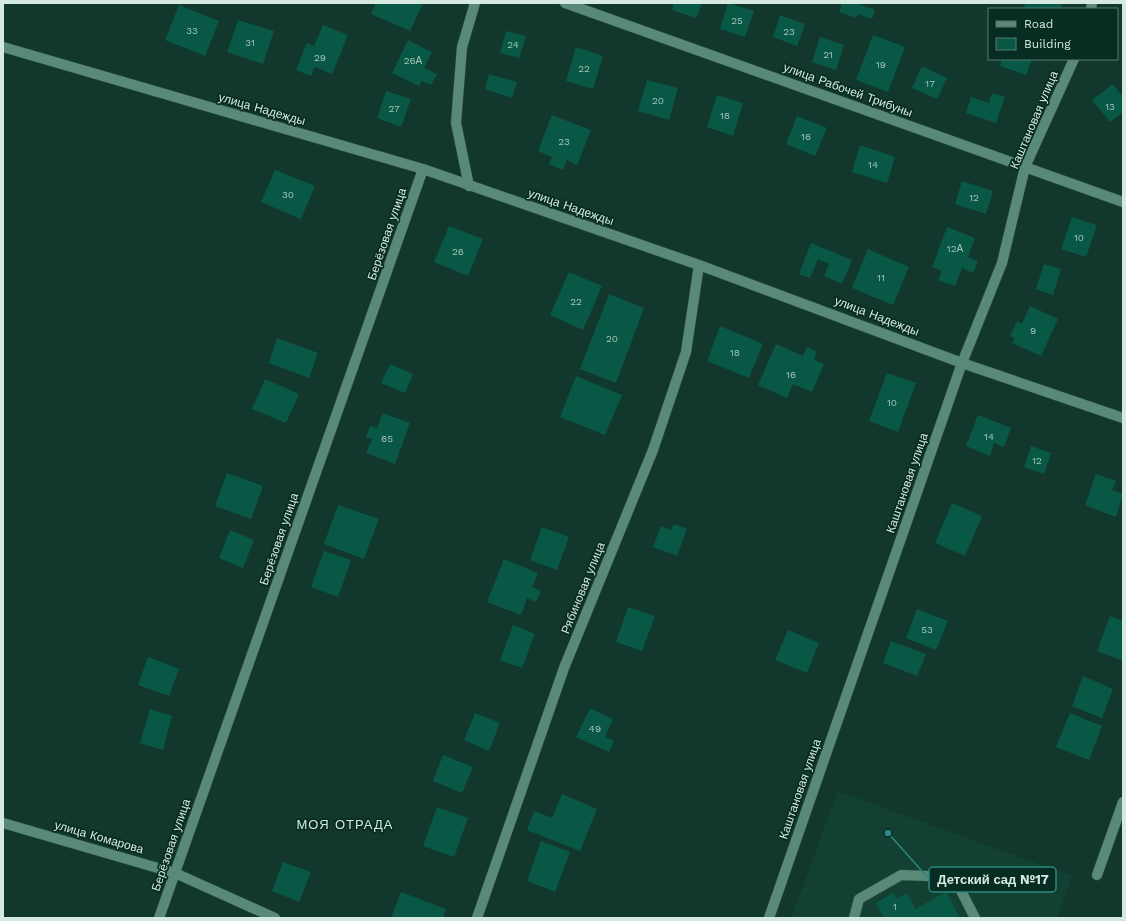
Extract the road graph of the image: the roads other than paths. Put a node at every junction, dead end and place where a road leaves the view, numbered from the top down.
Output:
1 (475, 3) edge
2 (565, 3) edge
3 (3, 47) edge
4 (1074, 60) edge
5 (1025, 167) junction
6 (423, 169) junction
7 (469, 186) junction
8 (1123, 202) edge
9 (699, 265) junction
10 (962, 363) junction
11 (1123, 418) edge
12 (1123, 802) edge
13 (3, 823) edge
14 (174, 873) junction
15 (1097, 875) dead end
16 (159, 918) edge
17 (275, 918) edge
18 (477, 918) edge
19 (769, 918) edge
20 (854, 918) edge
21 (975, 918) edge

1 - 7 street
2 - 5 street, улица Рабочей Трибуны
3 - 6 street, улица Надежды
4 - 5 street, Каштановая улица
5 - 8 street, улица Рабочей Трибуны
5 - 10 street, Каштановая улица
6 - 7 street, улица Надежды
6 - 14 street, Берёзовая улица
7 - 9 street, улица Надежды
9 - 10 street, улица Надежды
9 - 18 street, Рябиновая улица
10 - 11 street, улица Надежды
10 - 19 street, Каштановая улица
12 - 15 street
13 - 14 street, улица Комарова
14 - 16 street, Берёзовая улица
14 - 17 street, улица Комарова
20 - 21 street

